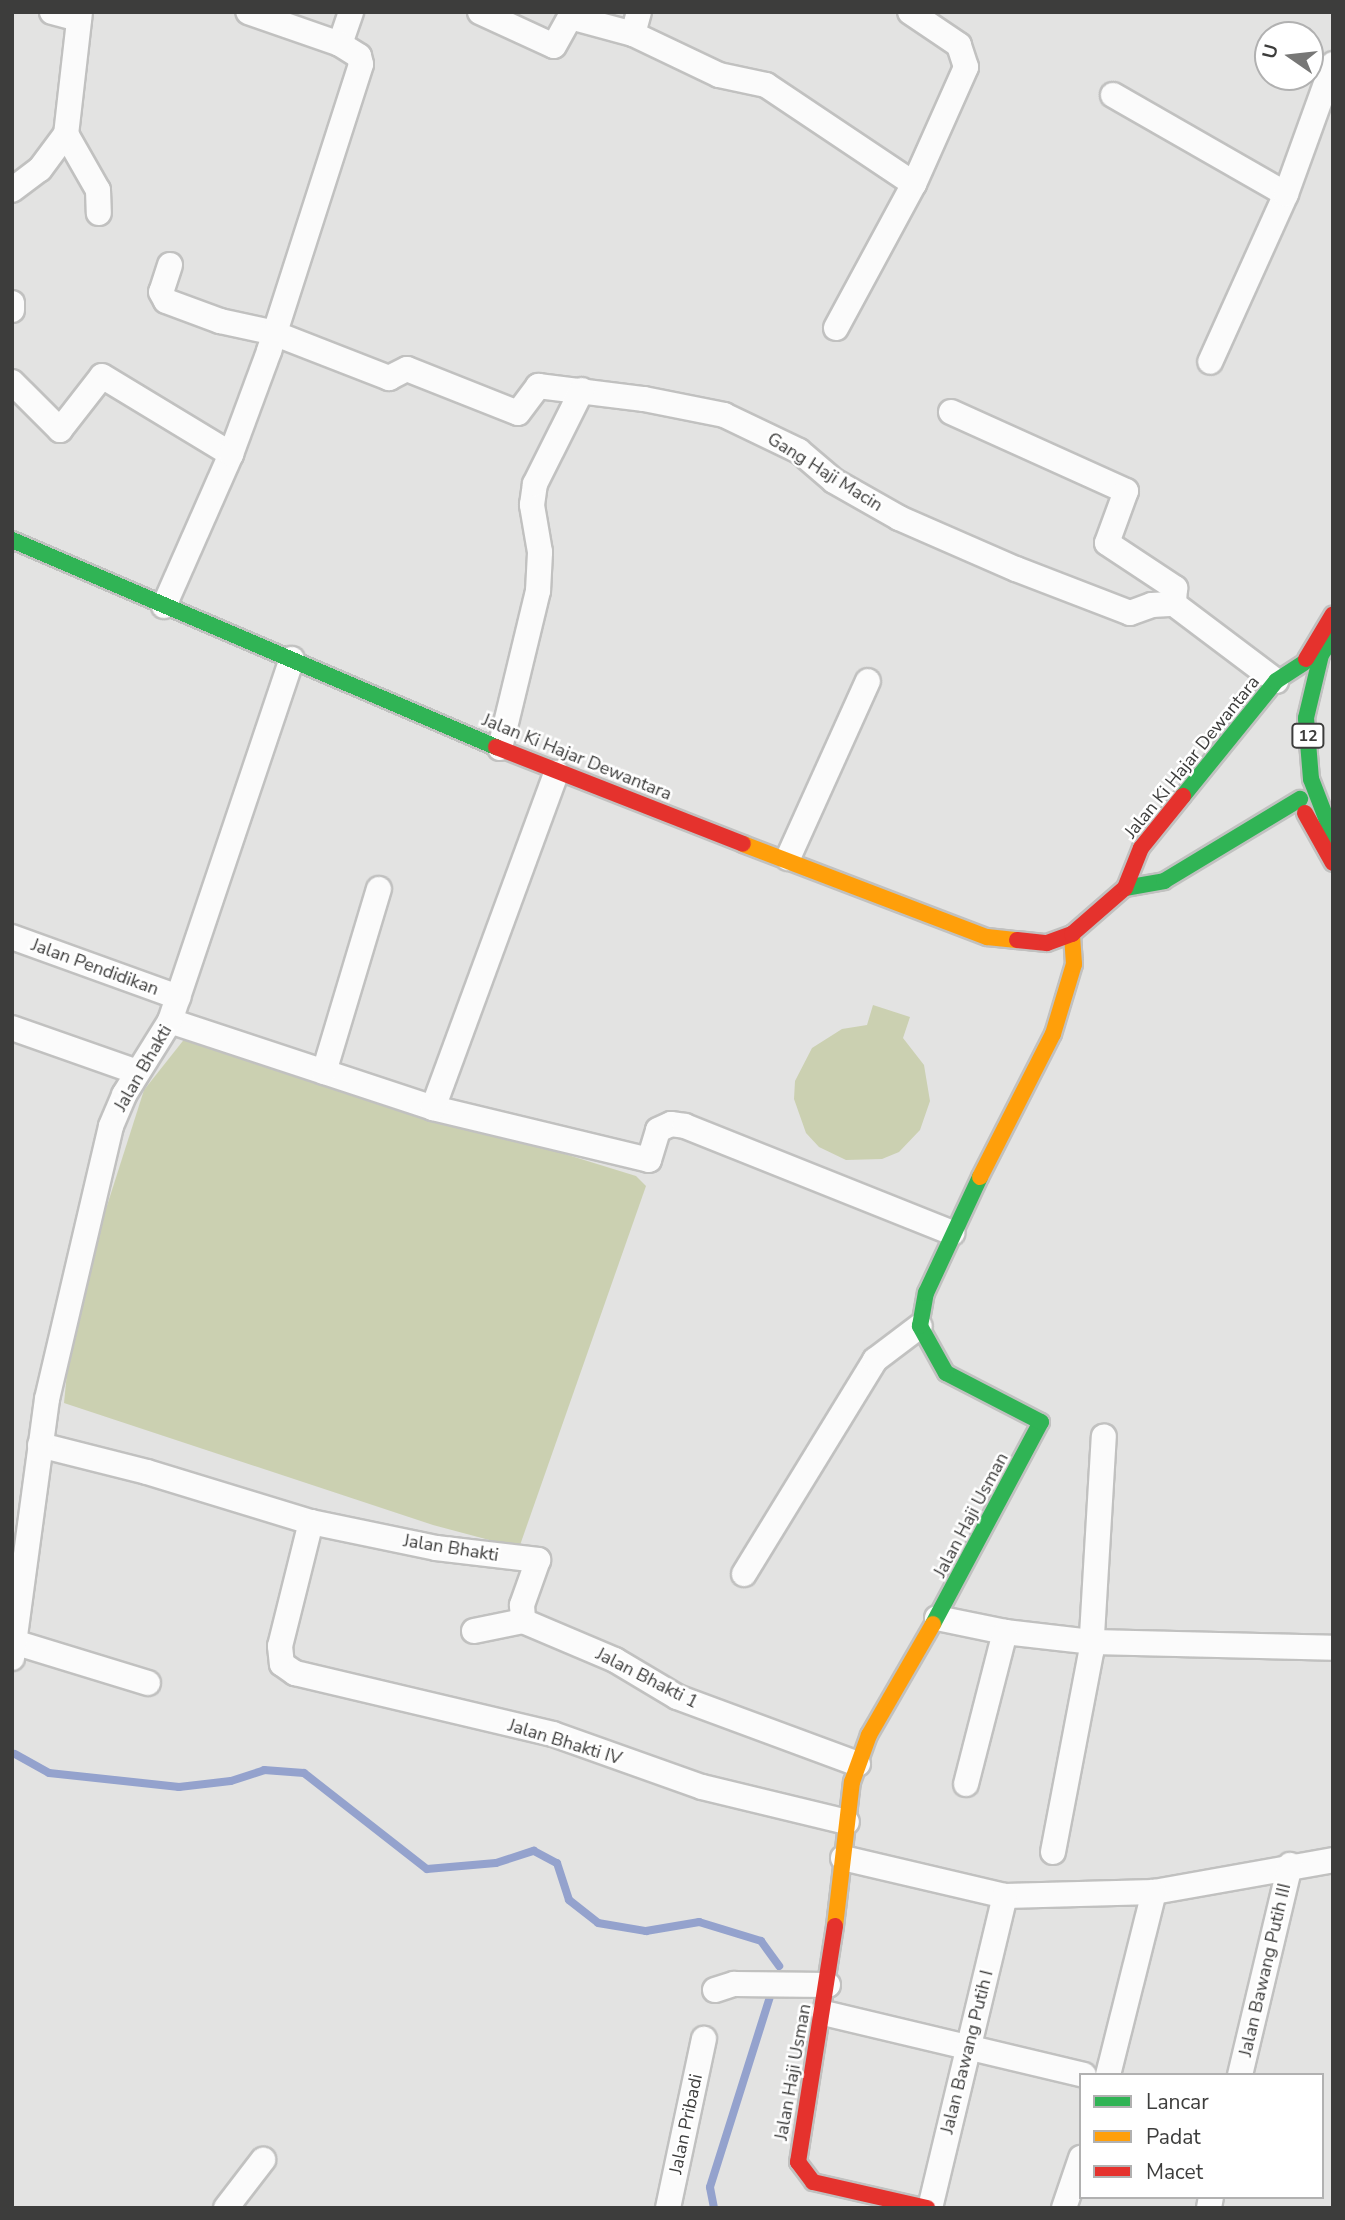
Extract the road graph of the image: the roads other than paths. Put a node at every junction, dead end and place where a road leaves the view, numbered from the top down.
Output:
1 (52, 12) edge
2 (248, 12) edge
3 (351, 12) edge
4 (480, 12) edge
5 (910, 12) edge
6 (80, 16) edge
7 (636, 23) edge
8 (340, 44) junction
9 (1333, 64) edge
10 (1113, 95) dead end
11 (66, 134) junction
12 (914, 184) junction
13 (12, 190) edge
14 (1286, 194) junction
15 (99, 214) dead end
16 (170, 265) dead end
17 (12, 303) edge
18 (12, 310) edge
19 (836, 328) dead end
20 (271, 332) junction
21 (1210, 362) dead end
22 (12, 382) edge
23 (582, 390) junction
24 (951, 412) dead end
25 (231, 454) junction
26 (12, 540) edge
27 (1174, 604) junction
28 (164, 606) junction
29 (1333, 614) edge
30 (1333, 637) edge
31 (292, 659) junction
32 (1304, 663) junction
33 (869, 681) dead end
34 (1276, 681) junction
35 (1290, 739) dead end
36 (500, 748) junction
37 (1290, 758) dead end
38 (556, 773) junction
39 (1300, 799) junction
40 (1333, 836) edge
41 (788, 858) junction
42 (1333, 863) edge
43 (1125, 888) junction
44 (379, 890) dead end
45 (1072, 934) junction
46 (12, 937) edge
47 (178, 997) junction
48 (170, 1021) junction
49 (12, 1028) edge
50 (137, 1072) junction
51 (324, 1072) junction
52 (433, 1108) junction
53 (952, 1233) junction
54 (920, 1325) junction
55 (1104, 1436) dead end
56 (40, 1445) junction
57 (22, 1499) edge
58 (311, 1522) junction
59 (744, 1574) dead end
60 (937, 1618) junction
61 (523, 1621) junction
62 (474, 1631) dead end
63 (1005, 1632) junction
64 (1093, 1642) junction
65 (1333, 1648) edge
66 (13, 1650) edge
67 (148, 1683) dead end
68 (858, 1763) junction
69 (966, 1784) dead end
70 (847, 1822) junction
71 (1053, 1852) dead end
72 (842, 1858) junction
73 (1333, 1860) edge
74 (1290, 1865) junction
75 (1154, 1892) junction
76 (1005, 1896) junction
77 (828, 1985) junction
78 (715, 1990) dead end
79 (824, 2013) junction
80 (704, 2039) dead end
81 (968, 2048) junction
82 (1109, 2073) edge
83 (1240, 2073) edge
84 (1079, 2074) edge
85 (263, 2160) dead end
86 (1079, 2164) edge
87 (226, 2208) edge
88 (668, 2208) edge
89 (928, 2208) edge
90 (1064, 2208) edge

1 - 6 street
2 - 8 street
3 - 8 street
4 - 7 street
5 - 12 street
6 - 11 street
7 - 12 street
8 - 20 street
9 - 14 street
10 - 14 street
11 - 13 street
11 - 15 street
12 - 19 street
14 - 21 street
16 - 20 street
17 - 18 street
20 - 23 street, Gang Haji Macin
20 - 25 street
22 - 25 street
23 - 27 street, Gang Haji Macin
23 - 36 street
24 - 27 street
25 - 28 street
26 - 28 main road, Jalan Ki Hajar Dewantara
27 - 34 street
28 - 31 main road, Jalan Ki Hajar Dewantara
29 - 32 main road
30 - 40 main road, 12
31 - 36 main road, Jalan Ki Hajar Dewantara
31 - 47 street, Jalan Bhakti
32 - 34 main road, Jalan Ki Hajar Dewantara
32 - 35 main road
33 - 41 street
34 - 43 main road, Jalan Ki Hajar Dewantara
36 - 38 main road, Jalan Ki Hajar Dewantara
37 - 39 main road
38 - 41 main road, Jalan Ki Hajar Dewantara
38 - 52 street
39 - 42 main road
39 - 43 main road
41 - 45 main road, Jalan Ki Hajar Dewantara
43 - 45 main road, Jalan Ki Hajar Dewantara
44 - 51 street
45 - 53 main road
46 - 47 street, Jalan Pendidikan
47 - 48 street, Jalan Bhakti
48 - 50 street, Jalan Bhakti
48 - 51 street
49 - 50 street
50 - 56 street, Jalan Bhakti
51 - 52 street
52 - 53 street
53 - 54 main road
54 - 59 street
54 - 60 main road, Jalan Haji Usman
55 - 64 street
56 - 57 street, Jalan Bhakti
56 - 58 street, Jalan Bhakti
57 - 66 street, Jalan Bhakti
58 - 61 street, Jalan Bhakti
58 - 70 street, Jalan Bhakti IV
60 - 63 street
60 - 68 main road, Jalan Haji Usman
61 - 62 street
61 - 68 street, Jalan Bhakti 1
63 - 64 street
63 - 69 street
64 - 65 street
64 - 71 street
66 - 67 street
68 - 70 main road, Jalan Haji Usman
70 - 72 main road, Jalan Haji Usman
72 - 76 street
72 - 77 main road, Jalan Haji Usman
73 - 74 street
74 - 75 street
74 - 83 street, Jalan Bawang Putih III
75 - 76 street
75 - 82 street
76 - 81 street, Jalan Bawang Putih I
77 - 78 street
77 - 79 main road, Jalan Haji Usman
79 - 81 street
79 - 89 main road, Jalan Haji Usman
80 - 88 street, Jalan Pribadi
81 - 84 street
81 - 89 street, Jalan Bawang Putih I
85 - 87 street
86 - 90 street

